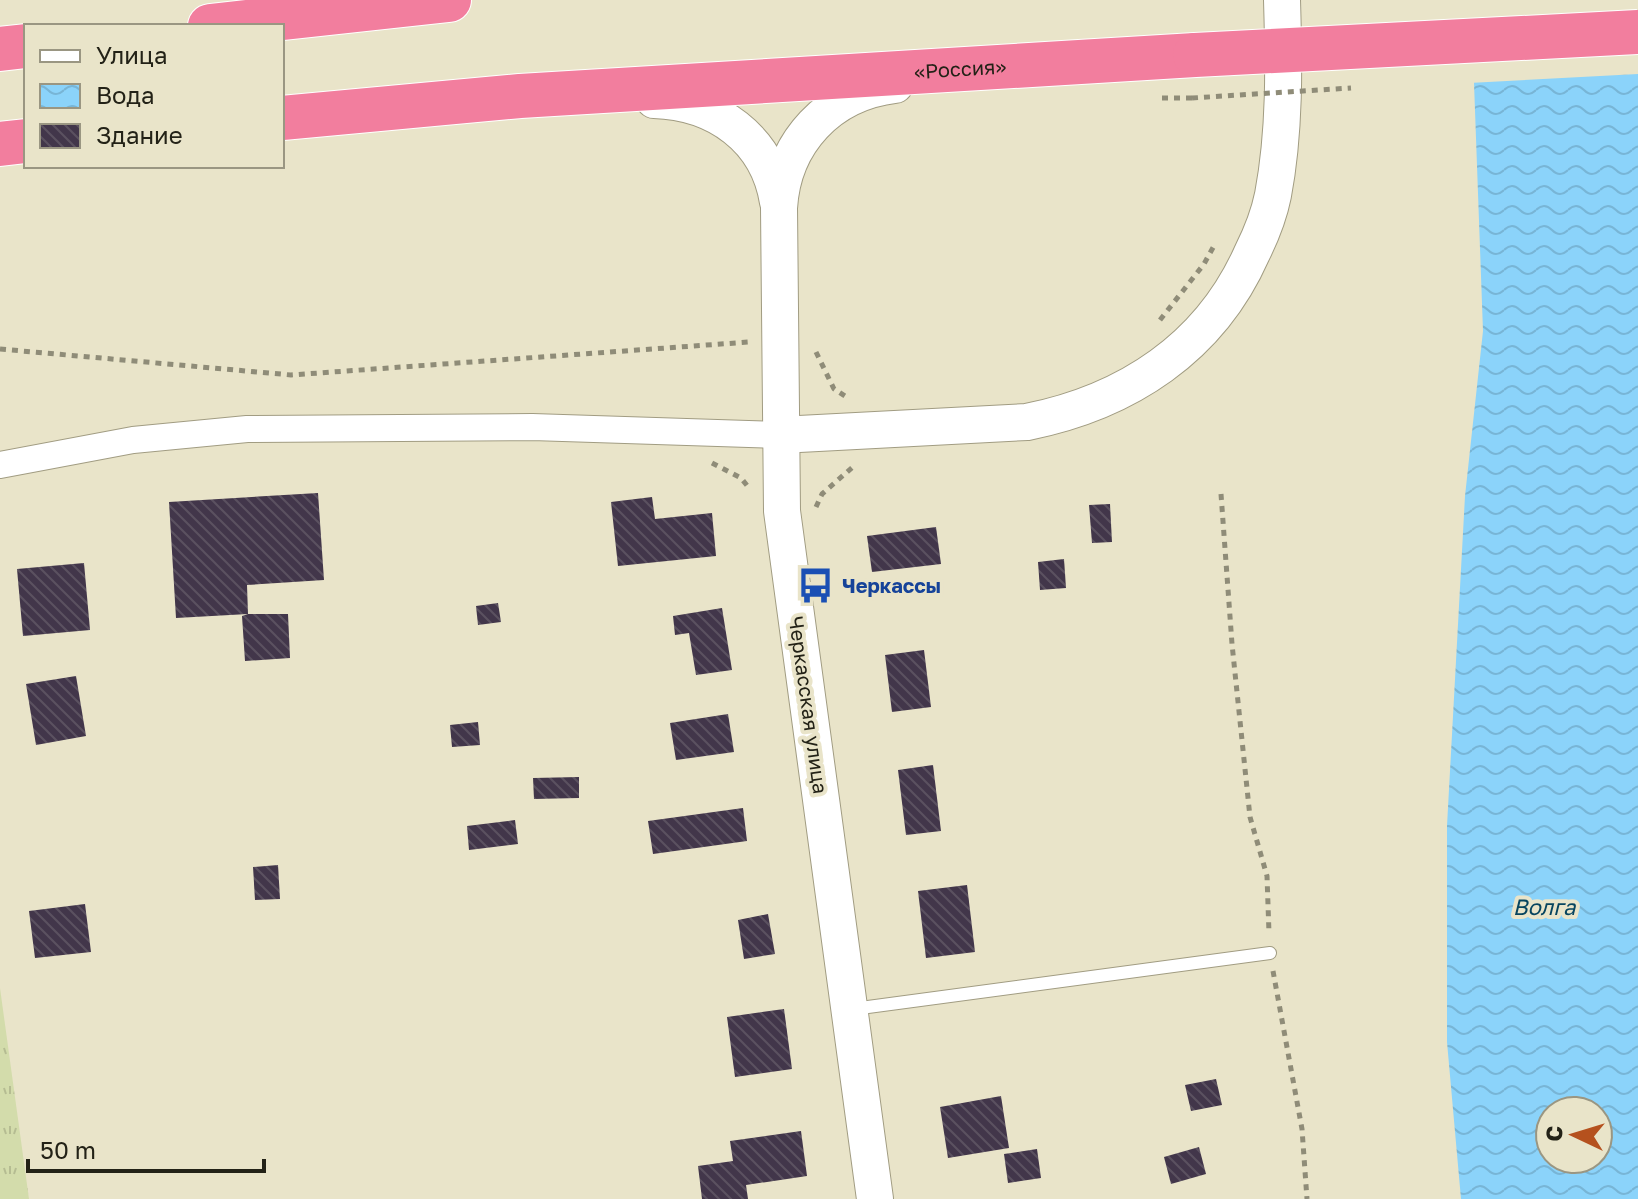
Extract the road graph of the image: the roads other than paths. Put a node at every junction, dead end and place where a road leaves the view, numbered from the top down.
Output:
1 (449, 0) edge
2 (1282, 0) edge
3 (228, 24) edge
4 (1638, 32) edge
5 (24, 46) edge
6 (0, 49) edge
7 (1107, 60) junction
8 (520, 96) junction
9 (284, 118) edge
10 (24, 141) edge
11 (0, 144) edge
12 (779, 208) junction
13 (780, 435) junction
14 (0, 465) edge
15 (1270, 953) road end
16 (850, 1010) junction
17 (875, 1199) edge

1 - 3 highway
2 - 13 street
4 - 7 highway, «Россия», bridge
5 - 6 highway
7 - 8 highway, «Россия»
7 - 12 street, Черкасская улица
8 - 9 highway, «Россия»
8 - 12 street, Черкасская улица
10 - 11 highway
12 - 13 street, Черкасская улица
13 - 14 street
13 - 16 street, Черкасская улица
15 - 16 lane
16 - 17 street, Черкасская улица

